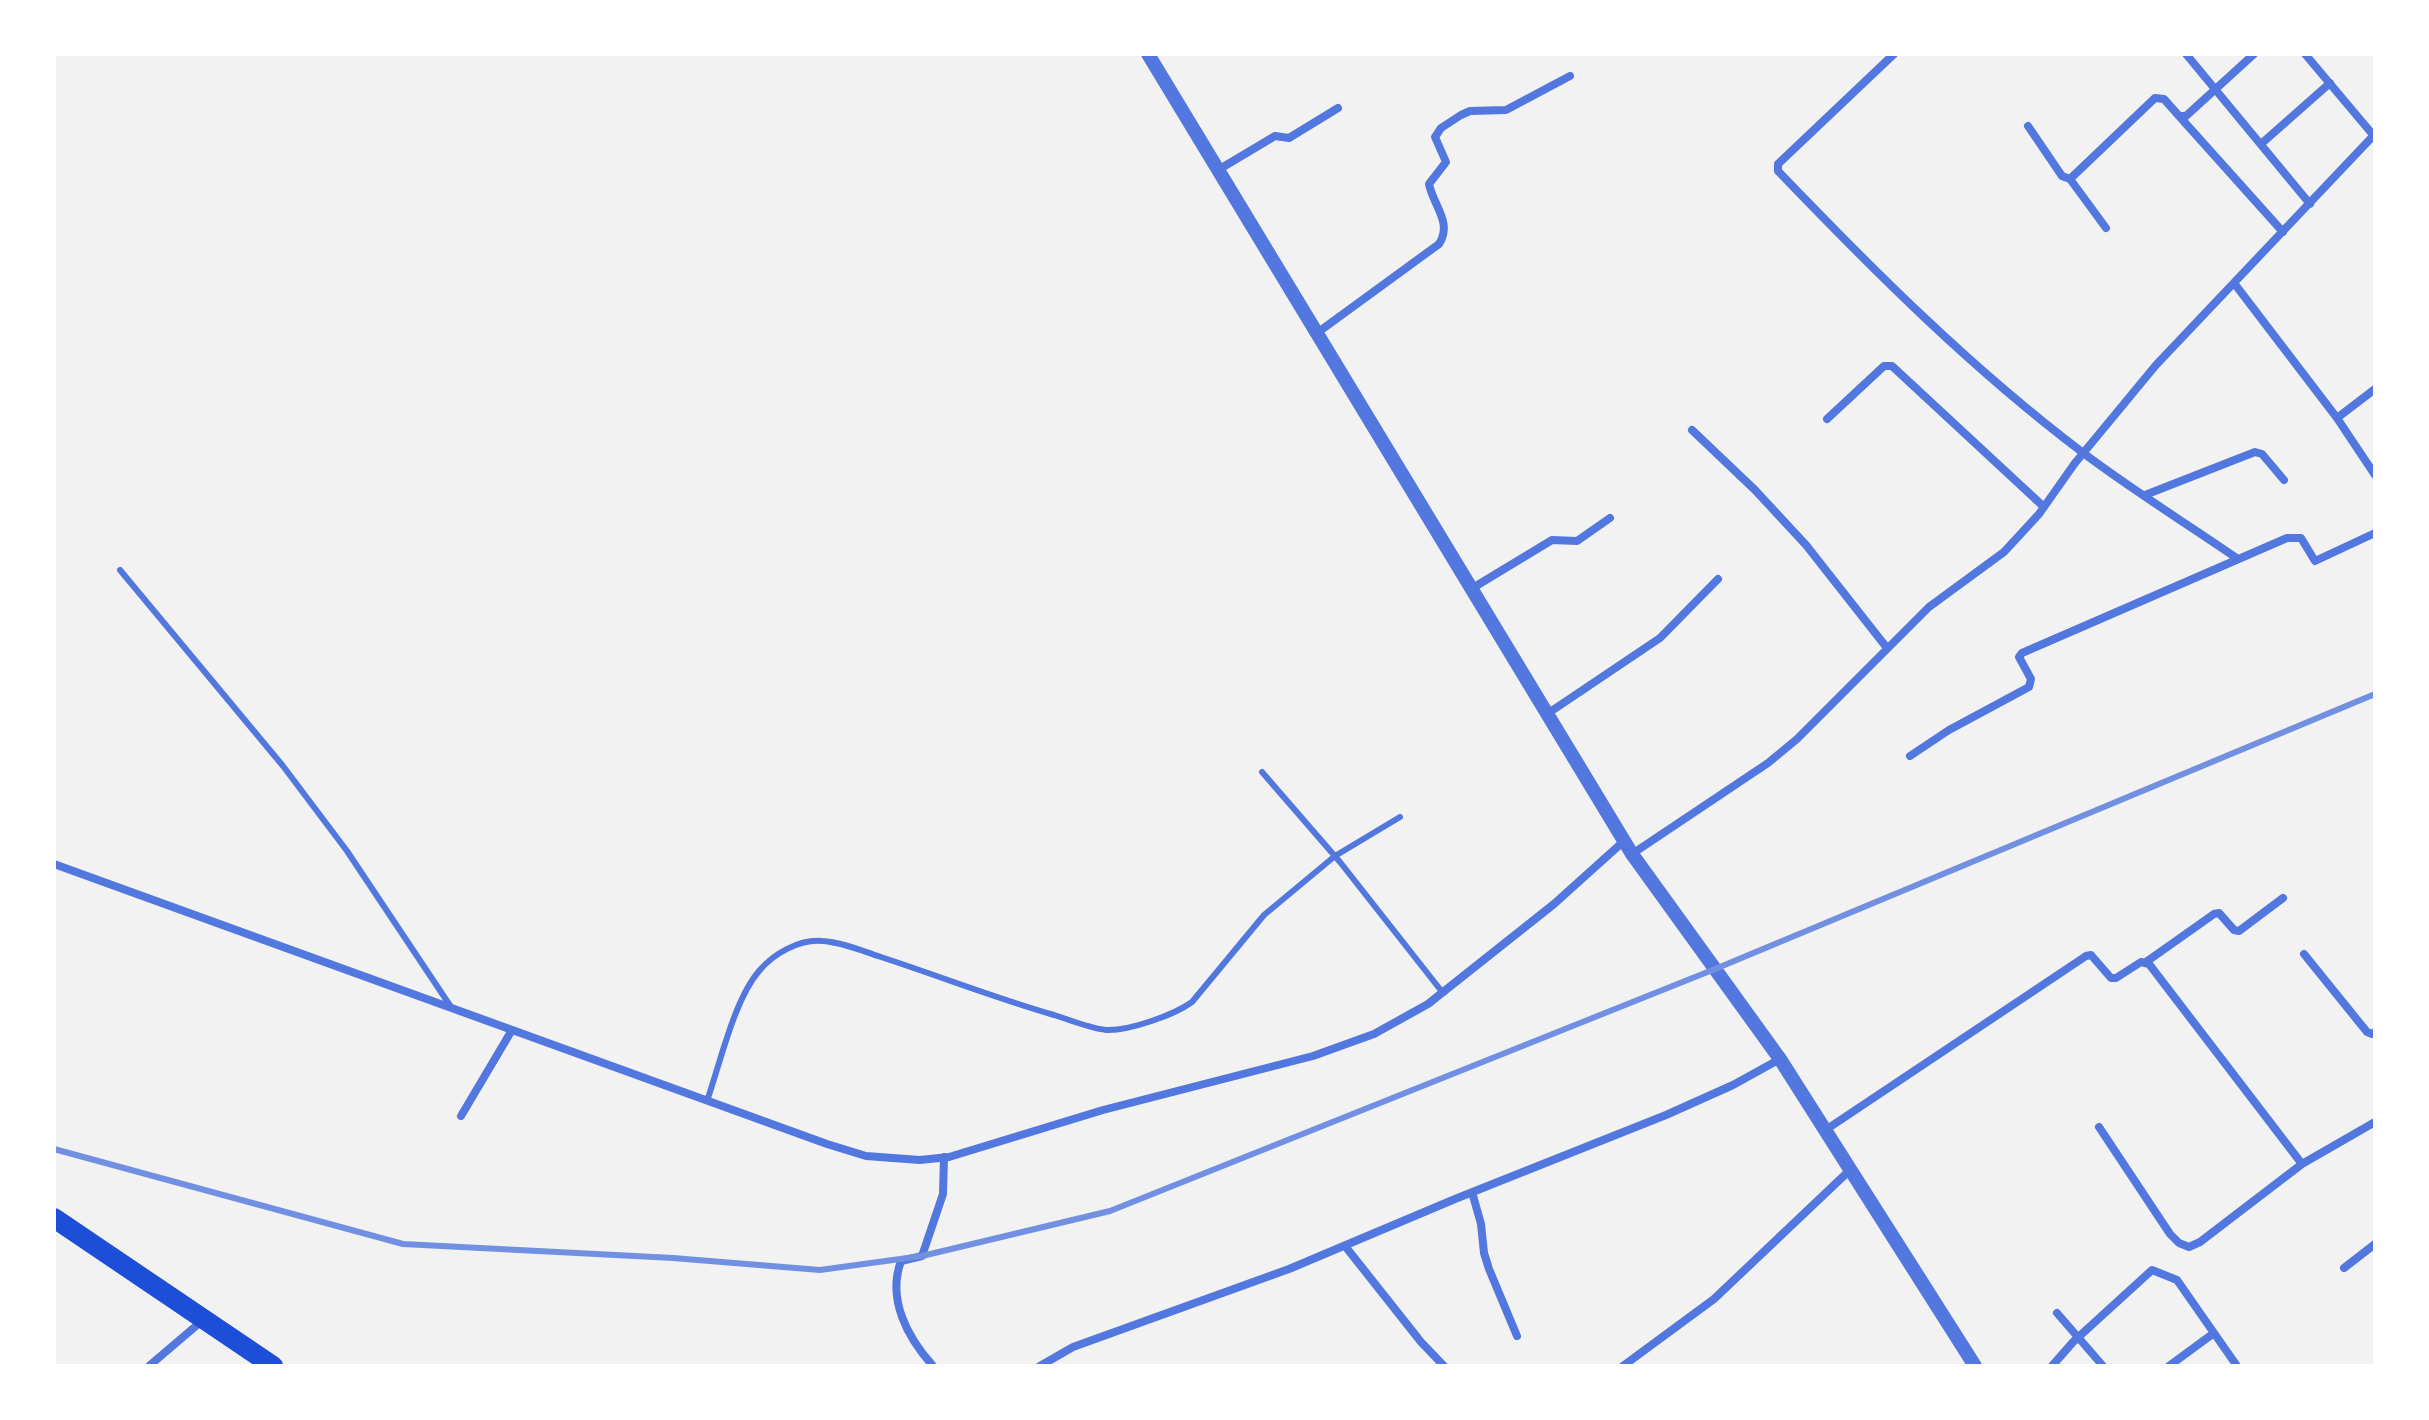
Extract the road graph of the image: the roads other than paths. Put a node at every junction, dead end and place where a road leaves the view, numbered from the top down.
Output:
1 (1148, 54) edge
2 (1875, 54) edge
3 (1894, 54) edge
4 (2186, 54) edge
5 (2254, 54) edge
6 (2305, 54) edge
7 (1884, 65) junction
8 (1570, 76) dead end
9 (2330, 83) junction
10 (2216, 88) junction
11 (1338, 108) dead end
12 (2179, 116) junction
13 (2028, 126) dead end
14 (2374, 135) edge
15 (2261, 144) junction
16 (1218, 170) junction
17 (2070, 179) junction
18 (2310, 204) junction
19 (2106, 228) dead end
20 (2283, 232) junction
21 (2234, 283) junction
22 (1317, 333) junction
23 (2375, 389) edge
24 (2337, 418) junction
25 (1827, 419) dead end
26 (1692, 430) dead end
27 (2083, 453) junction
28 (2375, 475) edge
29 (2284, 480) dead end
30 (2145, 495) junction
31 (2044, 507) junction
32 (1610, 518) dead end
33 (2375, 533) edge
34 (2238, 559) junction
35 (120, 570) dead end
36 (1718, 579) dead end
37 (1471, 589) junction
38 (1887, 648) junction
39 (1547, 714) junction
40 (1910, 756) dead end
41 (1262, 772) dead end
42 (1400, 817) dead end
43 (1628, 848) junction
44 (1335, 856) junction
45 (54, 864) edge
46 (2283, 898) dead end
47 (2304, 954) dead end
48 (2146, 962) junction
49 (1443, 993) junction
50 (453, 1009) junction
51 (512, 1030) junction
52 (2375, 1032) edge
53 (1780, 1059) junction
54 (707, 1101) junction
55 (461, 1116) dead end
56 (2374, 1123) edge
57 (2099, 1127) dead end
58 (1827, 1129) junction
59 (944, 1157) junction
60 (2302, 1164) junction
61 (1852, 1168) junction
62 (1472, 1192) junction
63 (54, 1218) edge
64 (2375, 1244) edge
65 (1345, 1246) junction
66 (2344, 1268) dead end
67 (2057, 1313) dead end
68 (203, 1319) junction
69 (2214, 1333) junction
70 (1517, 1336) dead end
71 (2078, 1337) junction
72 (149, 1366) edge
73 (273, 1366) edge
74 (933, 1366) edge
75 (1040, 1366) edge
76 (1444, 1366) edge
77 (1623, 1366) edge
78 (1975, 1366) edge
79 (2052, 1366) edge
80 (2103, 1366) edge
81 (2169, 1366) edge
82 (2237, 1366) edge

1 - 16 street
2 - 7 street
3 - 7 street
4 - 10 street
5 - 10 street
6 - 9 street
7 - 27 street
8 - 22 street
9 - 14 street
9 - 15 street
10 - 12 street
10 - 15 street
11 - 16 street
12 - 17 street
12 - 20 street
13 - 17 street
14 - 18 street
15 - 18 street
16 - 22 street
17 - 19 street
18 - 20 street
20 - 21 street
21 - 24 street
21 - 27 street
22 - 37 street
23 - 24 street
24 - 28 street
25 - 31 street
26 - 38 street
27 - 30 street
27 - 31 street
29 - 30 street
30 - 34 street
31 - 38 street
32 - 37 street
33 - 34 street
34 - 40 street
35 - 50 lane
36 - 39 street
37 - 39 street
38 - 43 street
39 - 43 street
41 - 44 lane
42 - 44 lane
43 - 49 street
43 - 53 street
44 - 49 lane
44 - 54 lane
45 - 50 street
46 - 48 street
47 - 52 street
48 - 58 street
48 - 60 street
49 - 59 street
50 - 51 street
51 - 54 street
51 - 55 street
53 - 58 street
53 - 62 street
54 - 59 street
56 - 60 street
57 - 60 street
58 - 61 street
59 - 74 street
61 - 77 street
61 - 78 street
62 - 65 street
62 - 70 street
63 - 68 main road
64 - 66 street
65 - 75 street
65 - 76 street
67 - 71 street
68 - 72 street
68 - 73 main road
69 - 71 street
69 - 81 street
69 - 82 street
71 - 79 street
71 - 80 street

